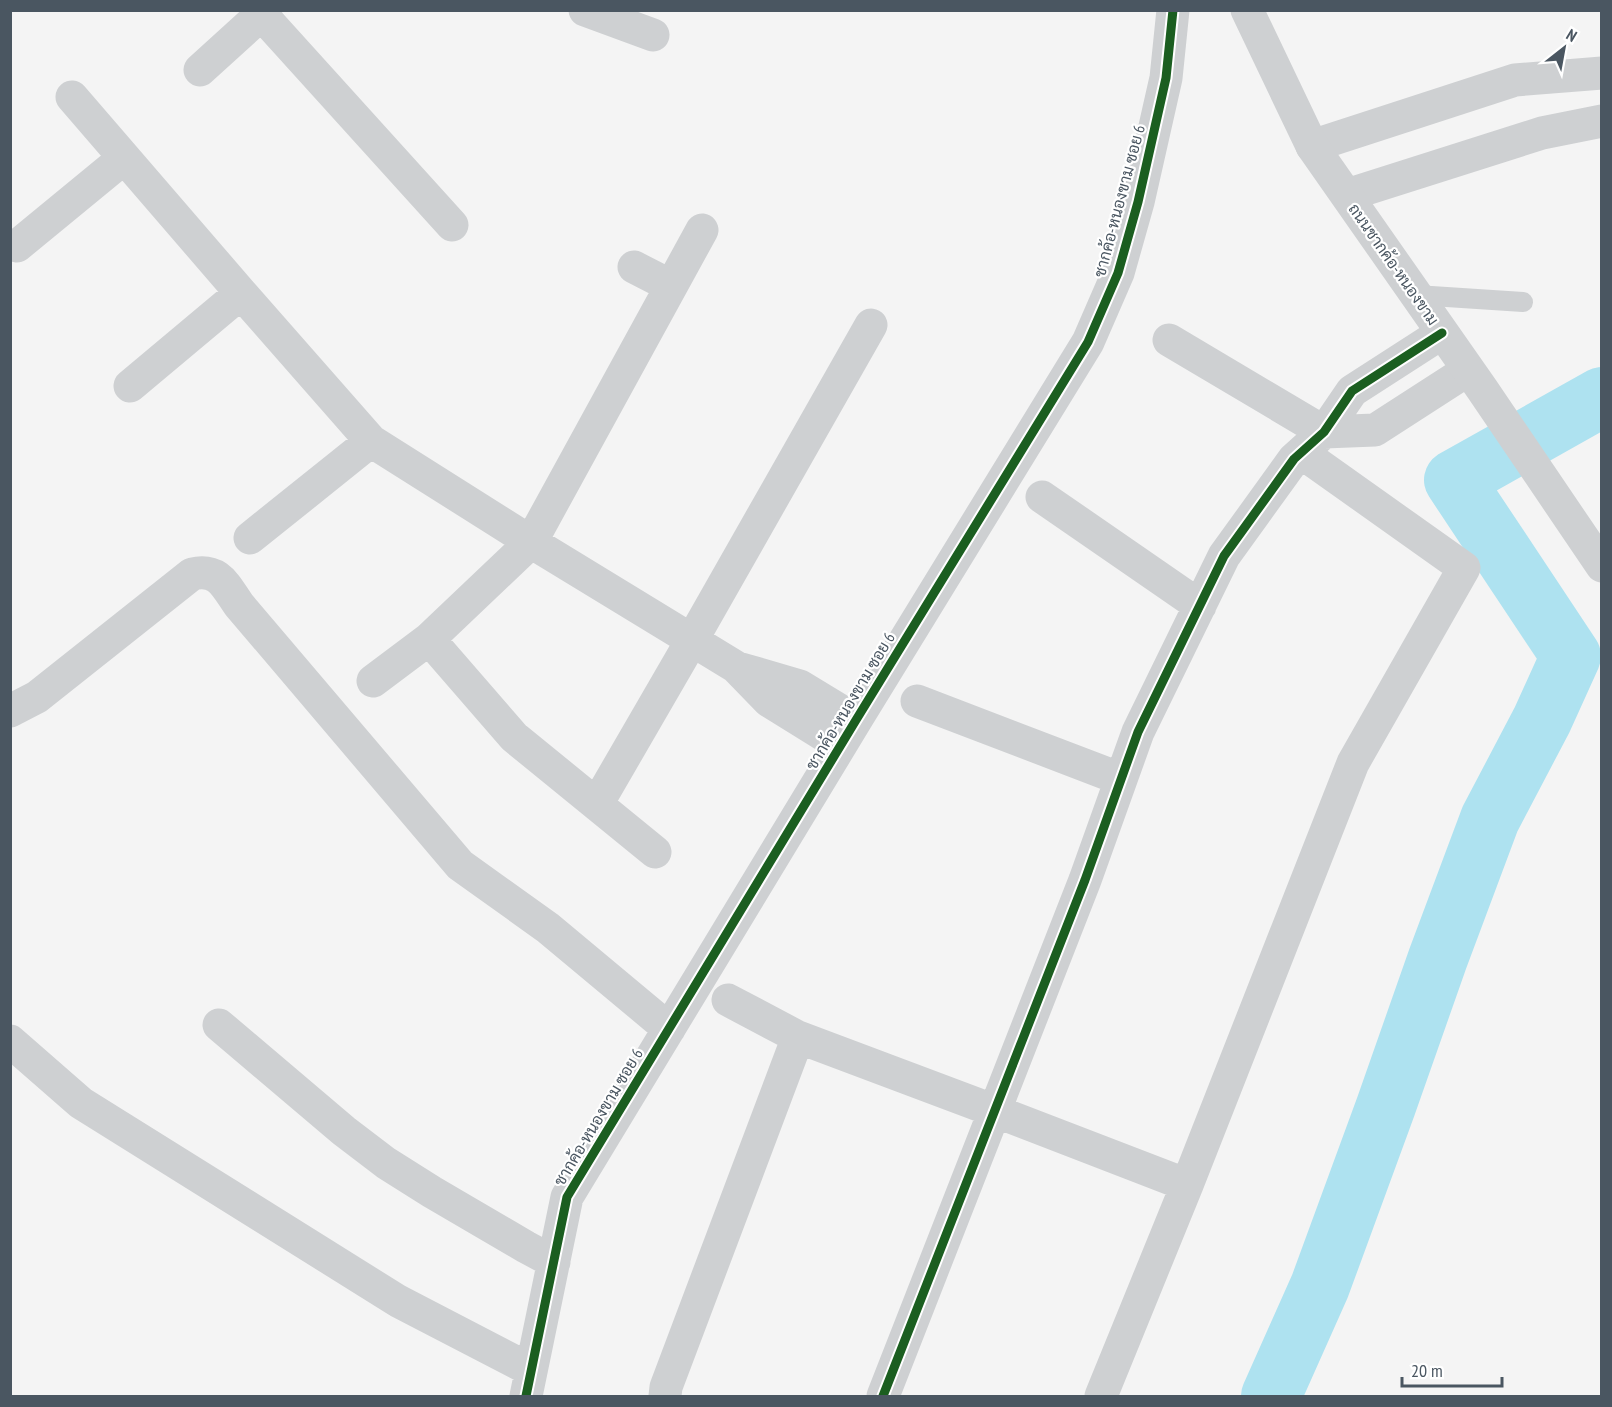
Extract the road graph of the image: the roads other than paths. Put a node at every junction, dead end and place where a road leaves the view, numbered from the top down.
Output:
1 (585, 10) edge
2 (1173, 10) edge
3 (1247, 10) edge
4 (264, 13) edge
5 (653, 35) dead end
6 (200, 70) dead end
7 (1602, 73) edge
8 (72, 98) dead end
9 (1602, 121) edge
10 (1312, 146) junction
11 (123, 158) junction
12 (1347, 195) junction
13 (452, 225) dead end
14 (702, 230) dead end
15 (17, 246) dead end
16 (634, 267) dead end
17 (671, 286) junction
18 (241, 293) junction
19 (1416, 295) junction
20 (1523, 302) dead end
21 (871, 325) dead end
22 (1442, 333) junction
23 (1169, 340) dead end
24 (1475, 380) junction
25 (130, 386) dead end
26 (371, 441) junction
27 (1313, 442) junction
28 (1042, 497) dead end
29 (250, 538) dead end
30 (531, 542) junction
31 (1602, 566) edge
32 (1200, 606) junction
33 (429, 639) junction
34 (692, 640) junction
35 (373, 681) dead end
36 (917, 700) dead end
37 (10, 711) edge
38 (848, 733) junction
39 (1121, 779) junction
40 (597, 804) junction
41 (655, 852) dead end
42 (728, 1000) dead end
43 (219, 1025) dead end
44 (669, 1029) junction
45 (798, 1037) junction
46 (10, 1041) edge
47 (995, 1111) junction
48 (1187, 1185) junction
49 (554, 1262) junction
50 (528, 1383) edge
51 (665, 1396) edge
52 (883, 1396) edge
53 (1101, 1396) edge

1 - 5 street
2 - 38 street, ชากค้อ-หนองขาม ซอย 6
3 - 10 street, ถนนชากค้อ-หนองขาม
4 - 6 street
4 - 13 street
7 - 10 street
8 - 11 street
9 - 12 street
10 - 12 street, ถนนชากค้อ-หนองขาม
11 - 15 street
11 - 18 street
12 - 19 street, ถนนชากค้อ-หนองขาม
14 - 17 street
16 - 17 street
17 - 30 street
18 - 25 street
18 - 26 street
19 - 20 lane
19 - 22 street, ถนนชากค้อ-หนองขาม
21 - 34 street
22 - 24 street, ถนนชากค้อ-หนองขาม
22 - 27 street
23 - 27 street
24 - 27 street
24 - 31 street, ถนนชากค้อ-หนองขาม
26 - 29 street
26 - 30 street
27 - 32 street
27 - 48 street
28 - 32 street
30 - 33 street
30 - 34 street
32 - 39 street
33 - 35 street
33 - 40 street
34 - 38 street
34 - 40 street
36 - 39 street
37 - 44 street
38 - 44 street, ชากค้อ-หนองขาม ซอย 6
39 - 47 street
40 - 41 street
42 - 45 street
43 - 49 street
44 - 49 street, ชากค้อ-หนองขาม ซอย 6
45 - 47 street
45 - 51 street
46 - 50 street
47 - 48 street
47 - 52 street
48 - 53 street
49 - 50 street, ชากค้อ-หนองขาม ซอย 6

